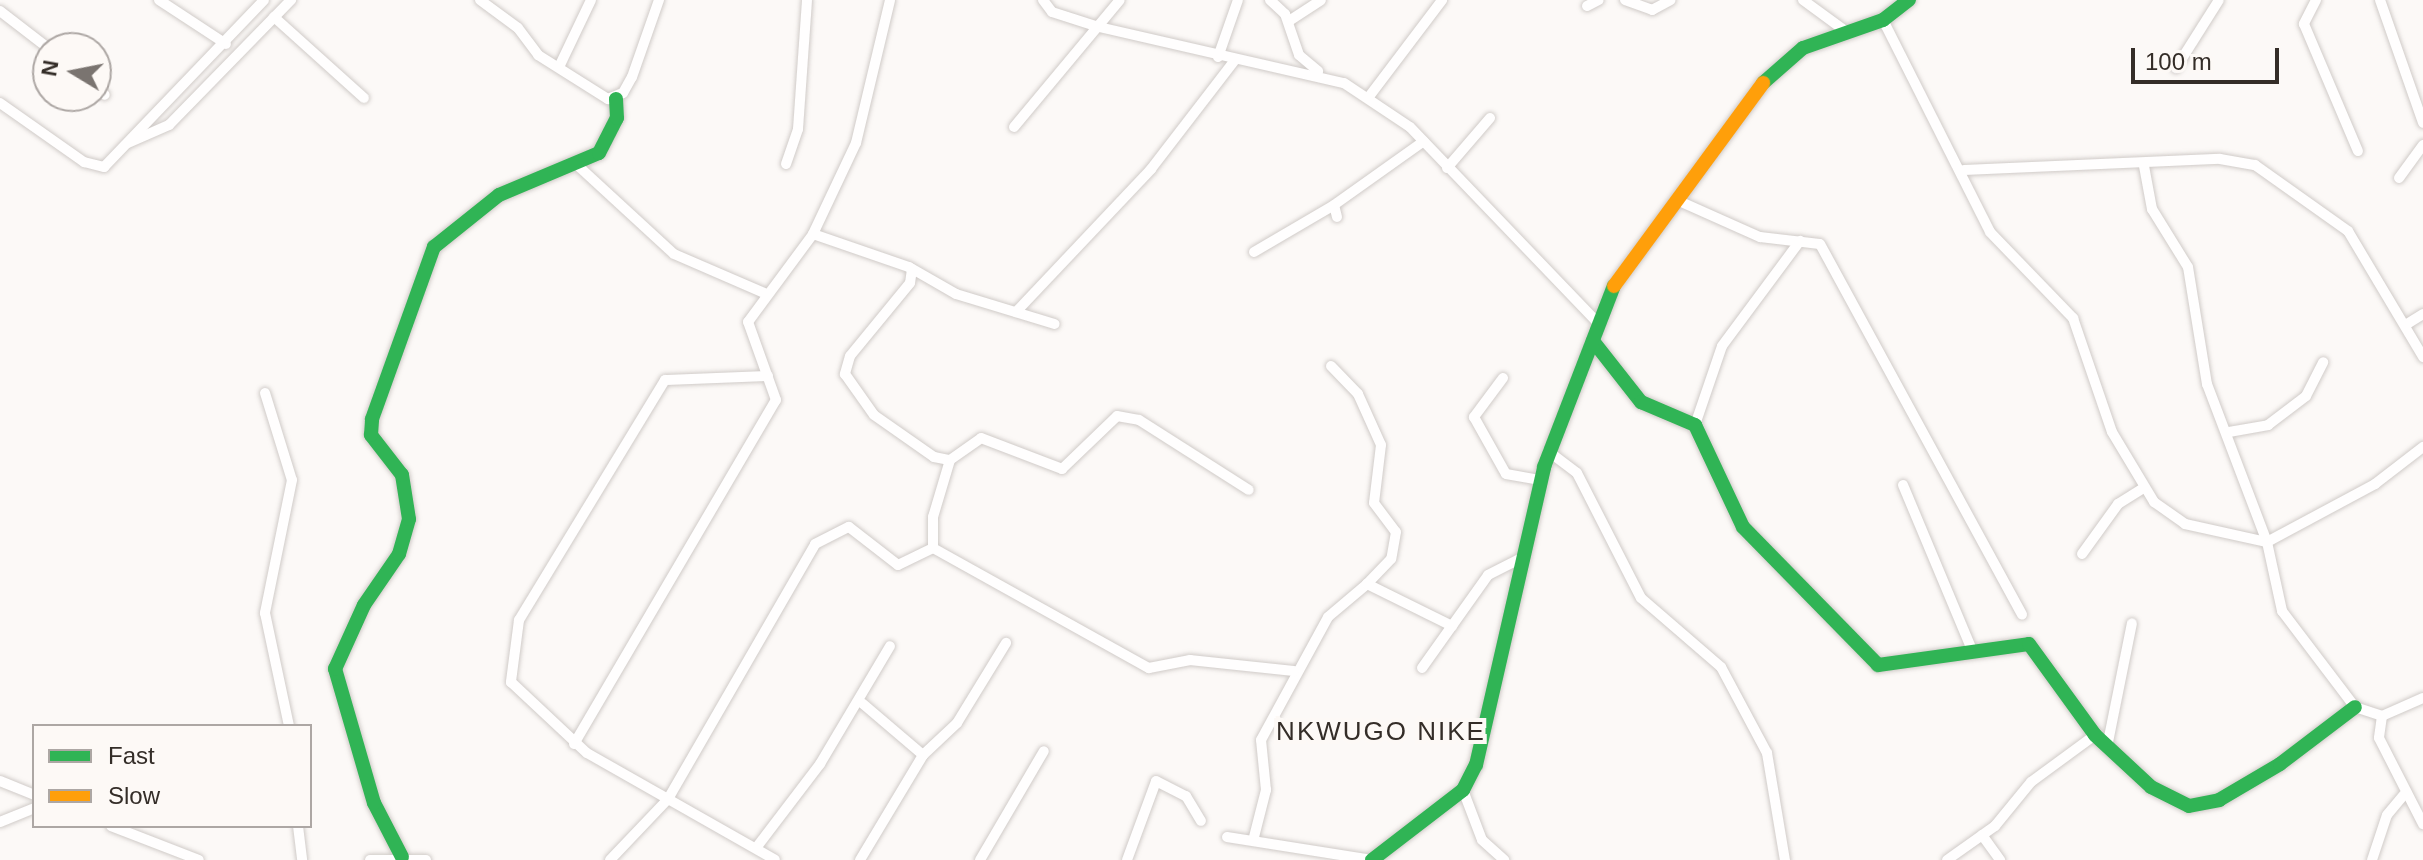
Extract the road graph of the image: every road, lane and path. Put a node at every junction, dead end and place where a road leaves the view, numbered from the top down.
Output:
1 (159, 0) edge
2 (264, 0) edge
3 (291, 0) edge
4 (480, 0) edge
5 (591, 0) edge
6 (659, 0) edge
7 (807, 0) edge
8 (890, 0) edge
9 (1043, 0) edge
10 (1120, 0) edge
11 (1238, 0) edge
12 (1270, 0) edge
13 (1321, 0) edge
14 (1442, 0) edge
15 (1599, 0) edge
16 (1625, 0) edge
17 (1671, 0) edge
18 (1803, 0) edge
19 (1909, 0) edge
20 (2219, 0) edge
21 (2316, 0) edge
22 (2380, 0) edge
23 (1587, 6) dead end
24 (0, 11) edge
25 (274, 17) junction
26 (1883, 20) junction
27 (1289, 21) junction
28 (1099, 27) junction
29 (1844, 30) junction
30 (32, 36) edge
31 (226, 44) junction
32 (1218, 57) junction
33 (1235, 60) junction
34 (560, 65) junction
35 (2176, 68) dead end
36 (1320, 72) junction
37 (364, 98) dead end
38 (1368, 98) junction
39 (616, 99) junction
40 (0, 103) edge
41 (1490, 118) dead end
42 (2423, 123) edge
43 (1014, 127) dead end
44 (1424, 141) junction
45 (127, 144) junction
46 (2423, 145) edge
47 (2358, 151) dead end
48 (575, 163) junction
49 (786, 164) dead end
50 (2144, 166) junction
51 (1447, 168) junction
52 (1964, 170) junction
53 (2399, 178) dead end
54 (1679, 201) junction
55 (1334, 205) junction
56 (1337, 217) dead end
57 (813, 234) junction
58 (1800, 241) junction
59 (1254, 252) dead end
60 (912, 269) junction
61 (764, 293) junction
62 (1016, 312) junction
63 (2423, 314) edge
64 (1598, 323) junction
65 (1055, 324) dead end
66 (2407, 324) junction
67 (1593, 341) junction
68 (2423, 357) edge
69 (2323, 362) dead end
70 (1331, 366) dead end
71 (768, 376) junction
72 (1503, 378) dead end
73 (265, 393) dead end
74 (1695, 425) junction
75 (2229, 432) junction
76 (2423, 447) edge
77 (1548, 451) junction
78 (950, 460) junction
79 (1540, 480) junction
80 (1903, 485) dead end
81 (2144, 488) junction
82 (1249, 490) dead end
83 (2267, 542) junction
84 (933, 548) junction
85 (2082, 554) dead end
86 (1521, 558) junction
87 (1367, 584) junction
88 (2022, 615) dead end
89 (2132, 623) dead end
90 (1452, 626) junction
91 (1006, 643) dead end
92 (890, 646) dead end
93 (1972, 650) junction
94 (1422, 668) dead end
95 (1293, 671) junction
96 (2423, 698) edge
97 (863, 704) dead end
98 (2355, 707) junction
99 (2382, 716) junction
100 (289, 724) edge
101 (2095, 735) junction
102 (574, 744) junction
103 (2107, 747) junction
104 (1044, 751) dead end
105 (923, 755) junction
106 (0, 781) edge
107 (1463, 790) junction
108 (32, 794) edge
109 (2404, 795) junction
110 (668, 799) junction
111 (32, 809) edge
112 (1201, 821) dead end
113 (0, 822) edge
114 (2423, 824) edge
115 (116, 828) edge
116 (298, 828) edge
117 (1982, 835) junction
118 (1227, 837) dead end
119 (1254, 837) junction
120 (756, 848) junction
121 (402, 857) junction
122 (199, 860) edge
123 (303, 860) edge
124 (370, 860) edge
125 (426, 860) edge
126 (610, 860) edge
127 (775, 860) edge
128 (860, 860) edge
129 (980, 860) edge
130 (1127, 860) edge
131 (1372, 860) edge
132 (1504, 860) edge
133 (1785, 860) edge
134 (1947, 860) edge
135 (2000, 860) edge
136 (2372, 860) edge

1 - 31 street
2 - 31 street
3 - 25 street
4 - 34 street
5 - 34 street
6 - 39 street
7 - 49 street
8 - 57 street
9 - 28 street
10 - 28 street
11 - 32 street
12 - 27 street
13 - 27 street
14 - 38 street
15 - 23 street
16 - 17 street
18 - 29 street
19 - 26 street
20 - 35 street
21 - 47 street
22 - 42 street
24 - 30 street
25 - 37 street
25 - 45 street
26 - 29 street
26 - 52 street
27 - 36 street
28 - 32 street
28 - 43 street
29 - 54 street
31 - 45 street
32 - 33 street
33 - 36 street
33 - 62 street
34 - 39 street
36 - 38 street
38 - 44 street
39 - 48 street
40 - 45 street
41 - 51 street
44 - 51 street
44 - 55 street
46 - 53 street
48 - 61 street
48 - 121 street
50 - 52 street
50 - 66 street
50 - 75 street
51 - 64 street
52 - 81 street
54 - 58 street
54 - 64 street
55 - 56 street
55 - 59 street
57 - 60 street
57 - 61 street
58 - 74 street
58 - 88 street
60 - 62 street
60 - 78 street
61 - 71 street
62 - 65 street
63 - 66 street
64 - 67 street
66 - 68 street
67 - 74 street
67 - 77 street
69 - 75 street
70 - 87 street
71 - 102 street
71 - 102 street
72 - 79 street
73 - 100 street
74 - 93 street
75 - 83 street
76 - 83 street
77 - 79 street
77 - 133 street
78 - 82 street
78 - 84 street
79 - 86 street
80 - 93 street
81 - 83 street
81 - 85 street
83 - 98 street
84 - 95 street
84 - 110 street
86 - 90 street
86 - 107 street
87 - 90 street
87 - 95 street
89 - 103 street
90 - 94 street
91 - 105 street
92 - 120 street
93 - 101 street
95 - 119 street
96 - 99 street
97 - 105 street
98 - 99 street
98 - 103 street
99 - 109 street
101 - 103 street
101 - 117 street
102 - 110 street
104 - 129 street
105 - 128 street
106 - 108 street
107 - 131 street
107 - 132 street
109 - 114 street
109 - 136 street
110 - 120 street
110 - 126 street
111 - 113 street
112 - 130 street
115 - 122 street
116 - 123 street
117 - 134 street
117 - 135 street
118 - 119 street
119 - 131 street
120 - 127 street
121 - 124 street
121 - 125 street

